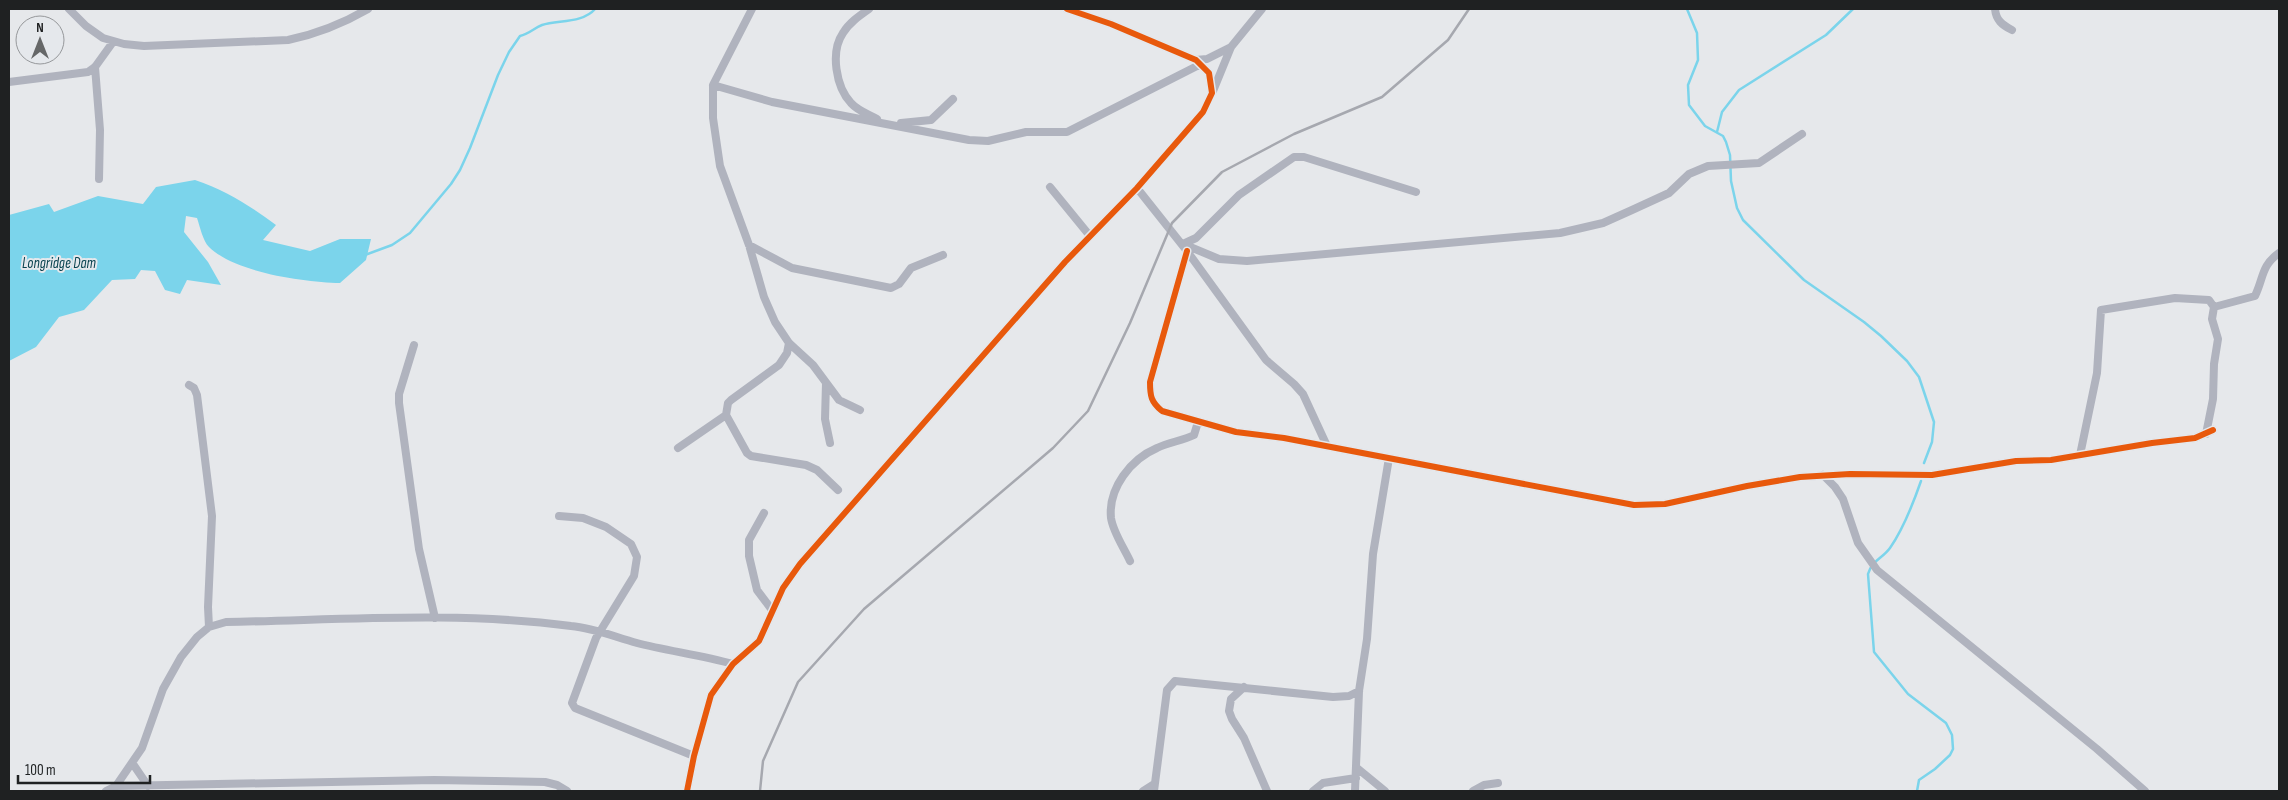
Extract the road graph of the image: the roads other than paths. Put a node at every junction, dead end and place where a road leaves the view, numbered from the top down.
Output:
1 (68, 9) edge
2 (368, 9) edge
3 (752, 9) edge
4 (869, 9) edge
5 (1067, 9) edge
6 (1262, 9) edge
7 (1995, 9) edge
8 (2012, 30) dead end
9 (113, 42) junction
10 (1231, 48) junction
11 (1199, 62) junction
12 (95, 68) junction
13 (9, 82) edge
14 (713, 85) junction
15 (1212, 92) junction
16 (953, 99) dead end
17 (1802, 134) dead end
18 (100, 179) dead end
19 (1050, 186) dead end
20 (1137, 188) junction
21 (1416, 192) dead end
22 (1090, 236) junction
23 (749, 245) junction
24 (1184, 247) junction
25 (2279, 253) edge
26 (943, 255) dead end
27 (2214, 307) junction
28 (789, 343) junction
29 (414, 345) dead end
30 (826, 383) junction
31 (189, 385) dead end
32 (860, 410) dead end
33 (726, 415) junction
34 (1198, 422) junction
35 (830, 442) dead end
36 (1327, 446) junction
37 (678, 448) dead end
38 (2080, 455) junction
39 (1390, 458) junction
40 (1823, 475) junction
41 (838, 490) dead end
42 (764, 514) dead end
43 (559, 516) dead end
44 (1130, 561) dead end
45 (772, 610) junction
46 (435, 618) junction
47 (209, 627) junction
48 (600, 631) junction
49 (733, 664) junction
50 (1244, 687) junction
51 (1360, 691) junction
52 (694, 756) junction
53 (132, 764) junction
54 (1357, 768) junction
55 (1356, 778) junction
56 (1498, 783) dead end
57 (116, 786) junction
58 (148, 786) junction
59 (1154, 788) edge
60 (106, 791) edge
61 (567, 791) edge
62 (687, 791) edge
63 (1143, 791) edge
64 (1268, 791) edge
65 (1313, 791) edge
66 (1355, 791) edge
67 (1385, 791) edge
68 (1473, 791) edge
69 (2145, 791) edge

1 - 9 street
2 - 9 street
3 - 14 street
4 - 16 street
5 - 11 street
6 - 10 street
7 - 8 street
9 - 12 street
10 - 11 street
10 - 15 street
11 - 14 street
11 - 15 street
12 - 13 street
12 - 18 street
14 - 23 street
15 - 20 street
17 - 24 street
19 - 22 street
20 - 22 street
20 - 24 street
21 - 24 street
22 - 45 street
23 - 26 street
23 - 28 street
24 - 34 street
24 - 36 street
25 - 27 street
27 - 38 street
27 - 38 street
28 - 30 street
28 - 33 street
29 - 46 street
30 - 32 street
30 - 35 street
31 - 47 street
33 - 37 street
33 - 41 street
34 - 36 street
34 - 44 street
36 - 39 street
38 - 40 street
39 - 40 street
39 - 51 street
40 - 69 street
42 - 45 street
43 - 48 street
45 - 49 street
46 - 47 street
46 - 48 street
47 - 53 street
48 - 49 street
48 - 52 street
49 - 52 street
50 - 51 street
50 - 59 street
50 - 64 street
51 - 54 street
52 - 62 street
53 - 57 street
53 - 58 street
54 - 55 street
54 - 67 street
55 - 65 street
55 - 66 street
56 - 68 street
57 - 58 street
57 - 60 street
58 - 61 street
59 - 63 street

